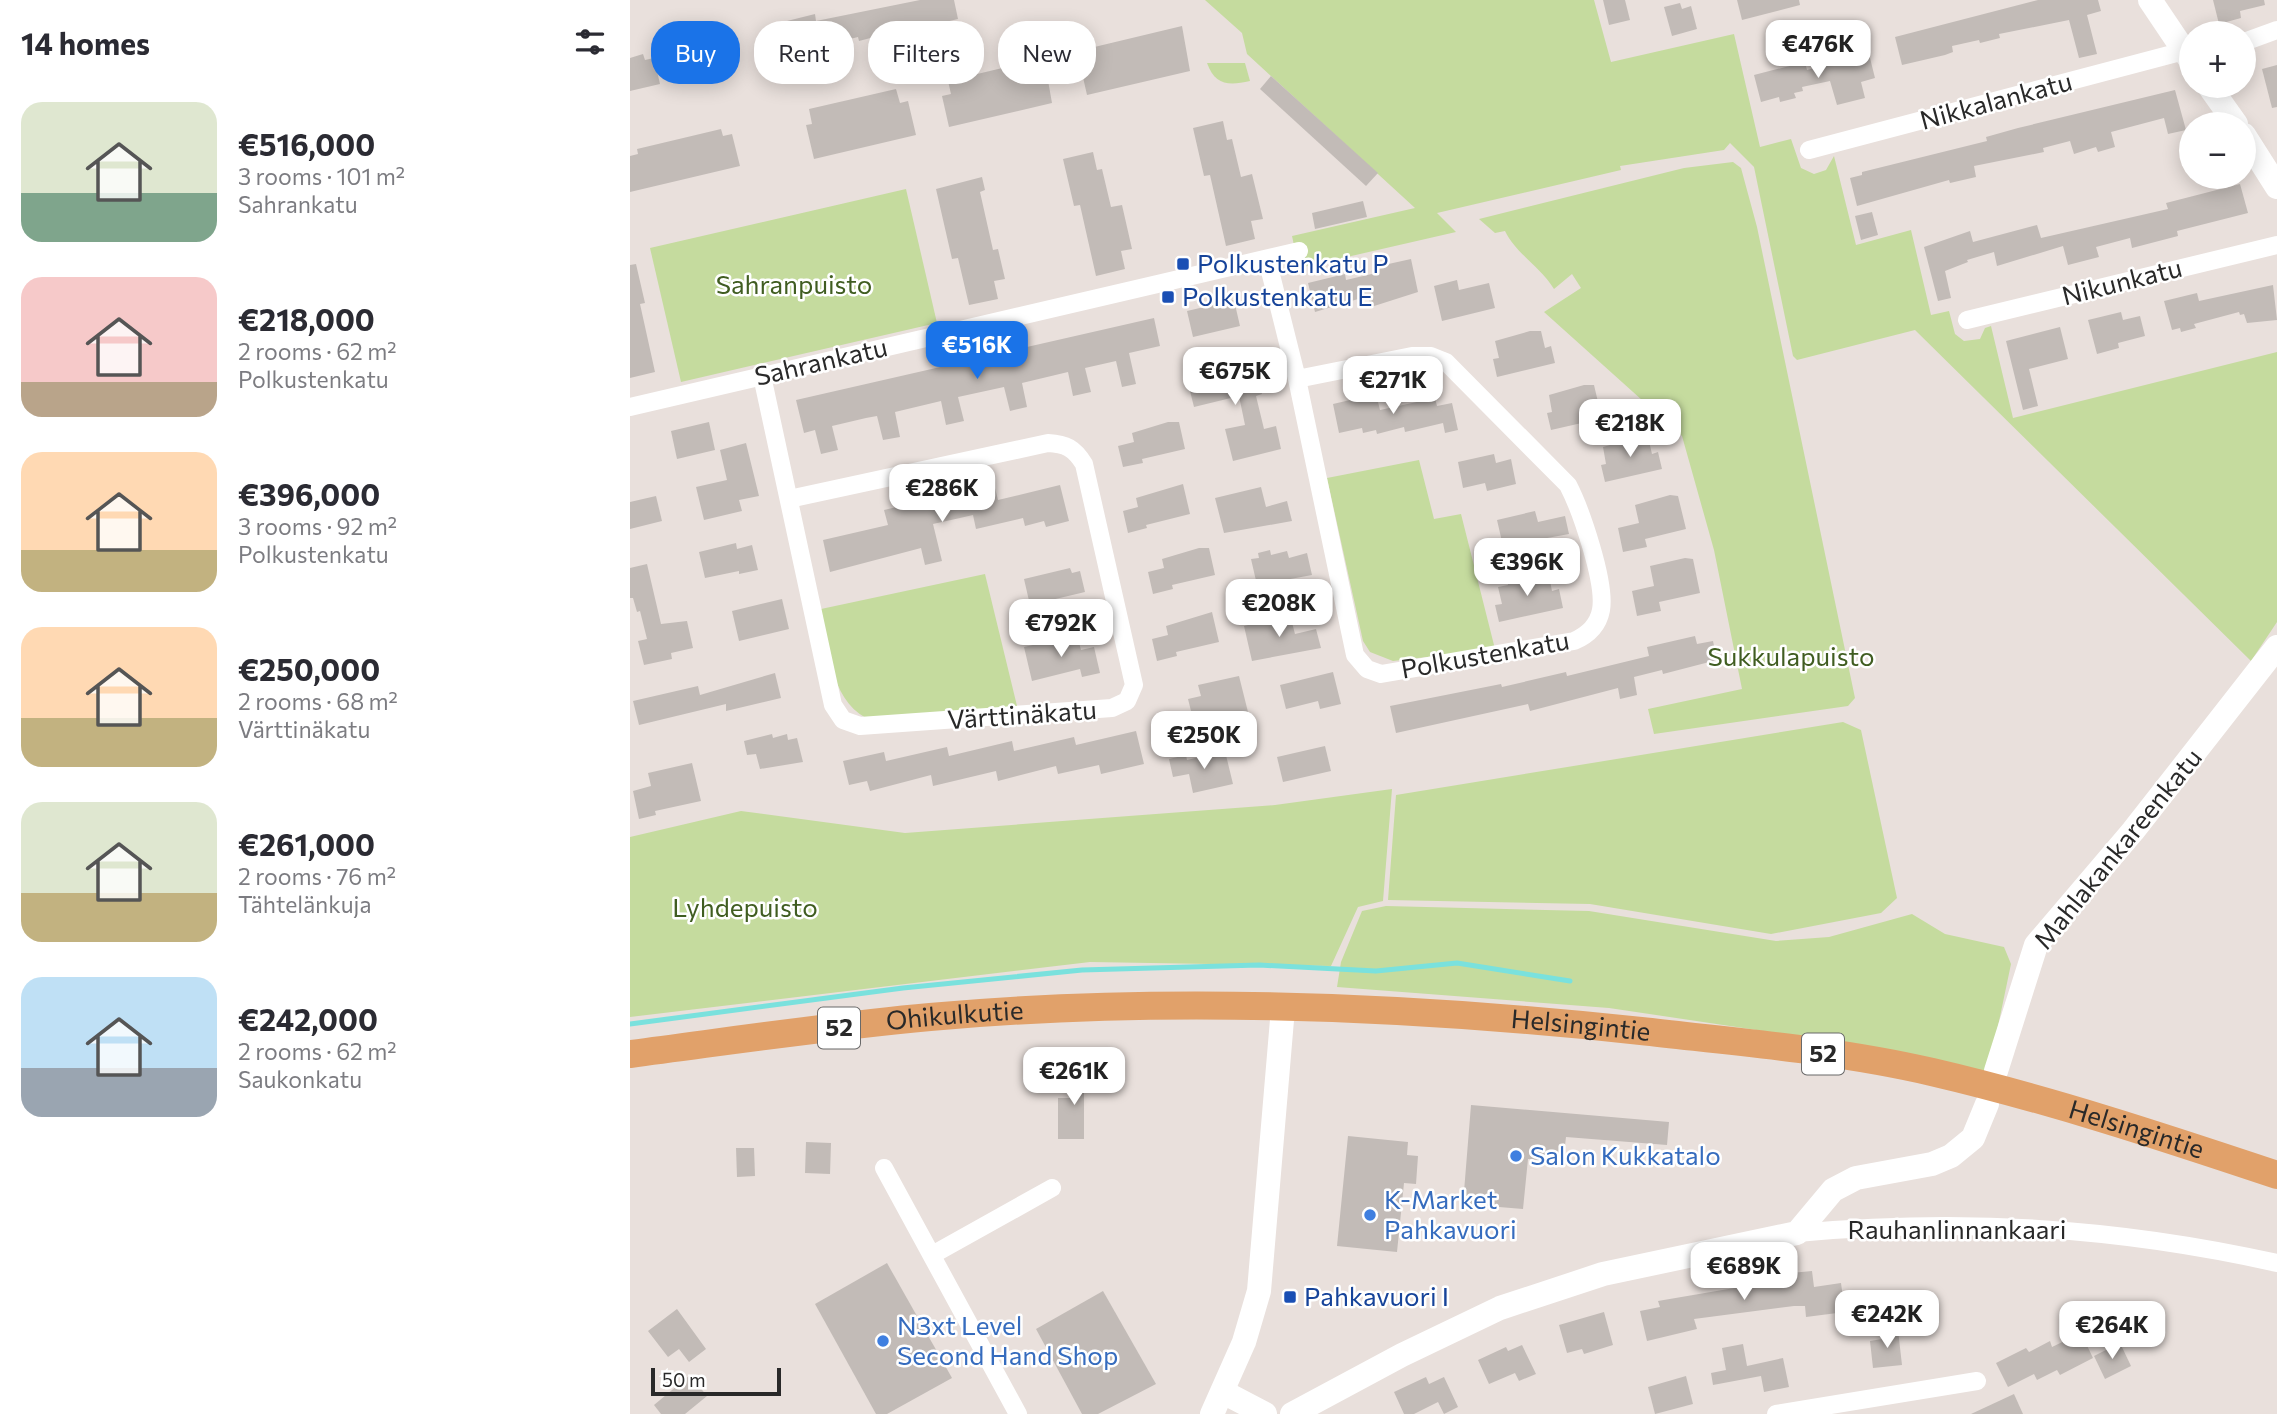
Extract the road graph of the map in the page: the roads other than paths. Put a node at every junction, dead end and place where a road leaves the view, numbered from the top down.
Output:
1 (2150, 0) edge
2 (2277, 30) edge
3 (2256, 38) edge
4 (2179, 44) edge
5 (2179, 58) edge
6 (1808, 150) dead end
7 (2256, 154) edge
8 (2277, 187) edge
9 (2277, 245) edge
10 (1298, 251) dead end
11 (1268, 259) junction
12 (1967, 320) dead end
13 (762, 376) junction
14 (1297, 379) junction
15 (630, 407) edge
16 (789, 499) junction
17 (2277, 647) edge
18 (1283, 1008) junction
19 (630, 1054) edge
20 (1996, 1071) dead end
21 (1987, 1104) dead end
22 (884, 1168) dead end
23 (2277, 1175) edge
24 (1052, 1188) dead end
25 (1797, 1233) junction
26 (932, 1255) junction
27 (2277, 1264) edge
28 (1977, 1381) dead end
29 (1217, 1403) edge
30 (1018, 1414) edge
31 (1265, 1414) edge
32 (1292, 1414) edge
33 (1776, 1414) edge

1 - 4 street
2 - 3 street
5 - 6 street, Nikkalankatu
7 - 8 street
9 - 12 street, Nikunkatu
10 - 11 street, Sahrankatu
11 - 13 street, Sahrankatu
11 - 14 street, Polkustenkatu
13 - 15 street, Sahrankatu
13 - 16 street, Värttinäkatu
14 - 14 street, Polkustenkatu
16 - 16 street, Värttinäkatu
17 - 20 street, Mahlakankareenkatu
18 - 19 main road, Ohikulkutie / 52
18 - 23 main road, Helsingintie / 52
18 - 29 street
21 - 25 street
22 - 26 street
24 - 26 street
25 - 27 street, Rauhanlinnankaari
25 - 32 street, Rauhanlinnankaari
26 - 30 street
28 - 33 street
29 - 31 street

